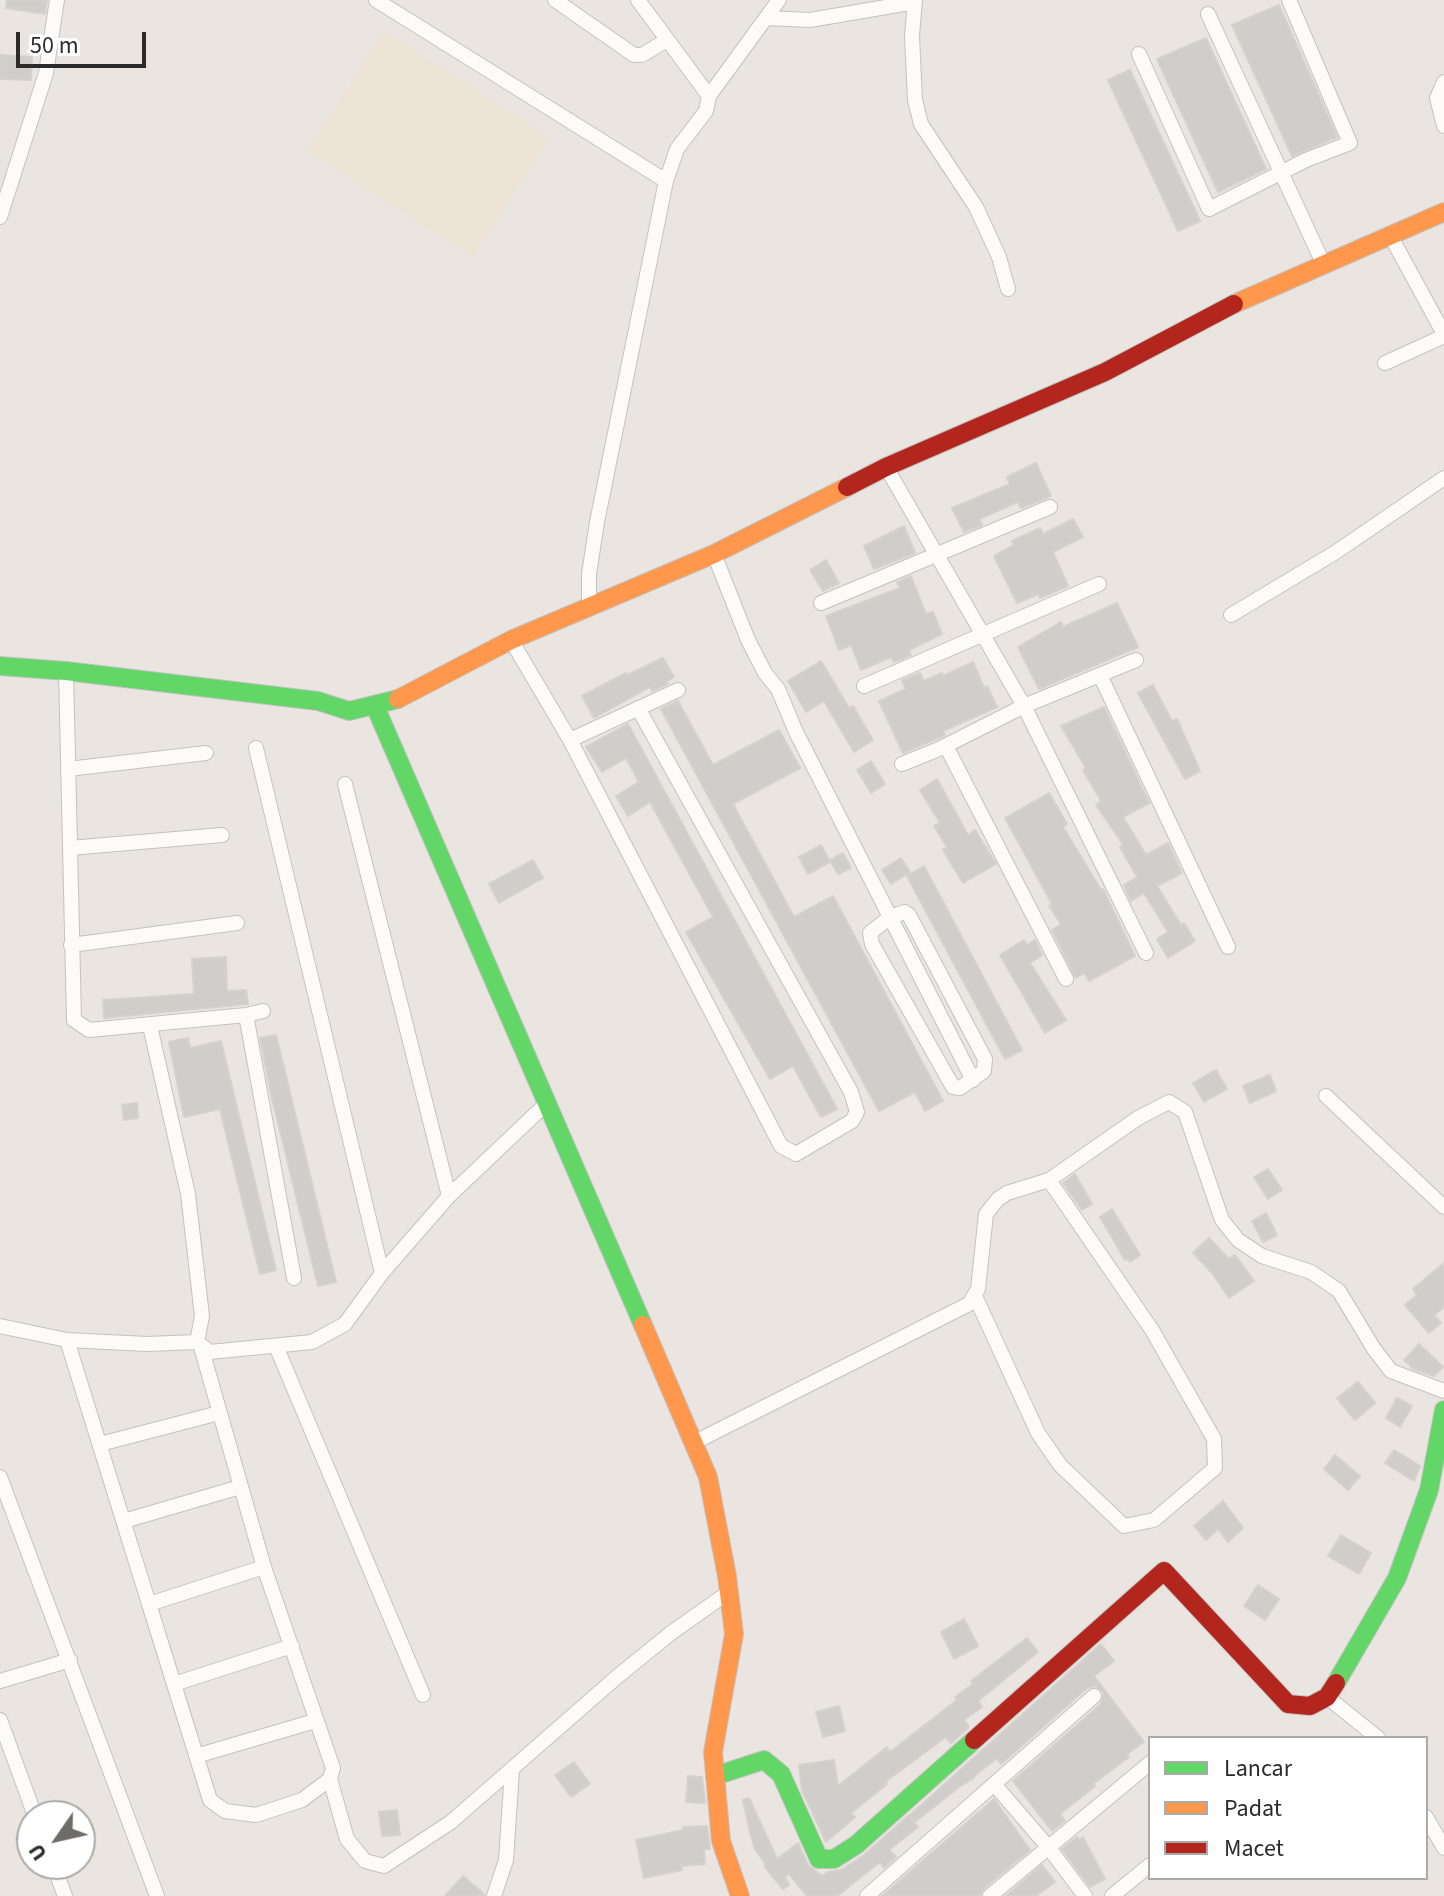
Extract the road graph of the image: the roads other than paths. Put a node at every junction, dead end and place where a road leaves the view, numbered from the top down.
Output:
1 (57, 0) edge
2 (376, 0) edge
3 (555, 0) edge
4 (638, 0) edge
5 (1289, 0) edge
6 (915, 1) edge
7 (772, 6) edge
8 (1208, 14) dead end
9 (667, 40) junction
10 (1139, 54) dead end
11 (1444, 82) edge
12 (709, 96) junction
13 (1440, 98) edge
14 (1444, 126) edge
15 (1281, 173) junction
16 (666, 181) junction
17 (1444, 212) edge
18 (0, 217) edge
19 (1390, 235) junction
20 (1323, 263) junction
21 (1008, 289) dead end
22 (1444, 335) edge
23 (1385, 363) dead end
24 (886, 467) junction
25 (1444, 478) edge
26 (1050, 507) dead end
27 (714, 554) junction
28 (937, 554) junction
29 (1099, 584) dead end
30 (821, 603) dead end
31 (589, 606) junction
32 (1231, 615) dead end
33 (982, 633) junction
34 (511, 640) junction
35 (1136, 660) dead end
36 (0, 666) edge
37 (66, 671) junction
38 (1100, 675) junction
39 (864, 686) dead end
40 (678, 690) dead end
41 (375, 706) junction
42 (1024, 706) junction
43 (638, 708) junction
44 (570, 740) junction
45 (946, 746) junction
46 (256, 748) dead end
47 (206, 753) dead end
48 (902, 764) dead end
49 (68, 769) junction
50 (345, 784) dead end
51 (222, 835) dead end
52 (70, 848) junction
53 (890, 917) junction
54 (237, 923) dead end
55 (71, 945) junction
56 (1228, 947) dead end
57 (1146, 953) dead end
58 (1066, 979) dead end
59 (263, 1011) dead end
60 (246, 1015) junction
61 (150, 1026) junction
62 (1326, 1096) dead end
63 (546, 1104) junction
64 (1049, 1180) junction
65 (449, 1196) junction
66 (1444, 1207) edge
67 (382, 1273) junction
68 (294, 1278) dead end
69 (975, 1296) junction
70 (0, 1326) edge
71 (67, 1340) junction
72 (199, 1344) junction
73 (276, 1346) junction
74 (1444, 1391) edge
75 (1444, 1410) edge
76 (219, 1413) junction
77 (693, 1443) junction
78 (100, 1444) junction
79 (0, 1477) edge
80 (240, 1487) junction
81 (124, 1521) junction
82 (264, 1567) junction
83 (729, 1592) junction
84 (149, 1604) junction
85 (292, 1646) junction
86 (70, 1660) junction
87 (0, 1681) edge
88 (174, 1684) junction
89 (423, 1695) dead end
90 (1094, 1696) dead end
91 (1327, 1697) junction
92 (0, 1720) edge
93 (315, 1721) junction
94 (1376, 1736) edge
95 (196, 1756) junction
96 (1148, 1765) edge
97 (512, 1770) junction
98 (715, 1776) junction
99 (330, 1779) junction
100 (994, 1784) junction
101 (29, 1800) edge
102 (1428, 1820) edge
103 (1049, 1848) junction
104 (1444, 1848) edge
105 (1148, 1867) edge
106 (157, 1896) edge
107 (494, 1896) edge
108 (740, 1896) edge
109 (867, 1896) edge
110 (990, 1896) edge
111 (1085, 1896) edge
112 (1112, 1896) edge

1 - 18 street
2 - 16 street
3 - 9 street
4 - 9 street
5 - 15 street
6 - 7 street
6 - 21 street
7 - 12 street
8 - 15 street
9 - 12 street
10 - 15 street
11 - 13 street
12 - 16 street
13 - 14 street
15 - 20 street
16 - 31 street
17 - 19 street
19 - 20 street
19 - 22 street
20 - 24 street
22 - 23 street
24 - 27 street
24 - 28 street
25 - 32 street
26 - 28 street
27 - 31 street
27 - 53 street
28 - 30 street
28 - 33 street
29 - 33 street
31 - 34 street
33 - 39 street
33 - 42 street
34 - 41 street
34 - 44 street
35 - 38 street
36 - 37 street
37 - 41 street
37 - 49 street
38 - 42 street
38 - 56 street
40 - 43 street
41 - 63 street
42 - 45 street
42 - 57 street
43 - 44 street
43 - 44 street
45 - 48 street
45 - 58 street
46 - 67 street
47 - 49 street
49 - 52 street
50 - 65 street
51 - 52 street
52 - 55 street
53 - 53 street
54 - 55 street
55 - 61 street
59 - 60 street
60 - 61 street
60 - 68 street
61 - 72 street
62 - 66 street
63 - 65 street
63 - 77 street
64 - 69 street
64 - 69 street
64 - 74 street
65 - 67 street
67 - 73 street
69 - 77 street
70 - 71 street
71 - 72 street
71 - 78 street
72 - 73 street
72 - 76 street
73 - 89 street
75 - 91 street
76 - 78 street
76 - 80 street
77 - 83 street
78 - 81 street
79 - 86 street
80 - 81 street
80 - 82 street
81 - 84 street
82 - 84 street
82 - 85 street
83 - 97 street
83 - 98 street
84 - 88 street
85 - 88 street
85 - 93 street
86 - 87 street
86 - 106 street
88 - 95 street
90 - 100 street
91 - 94 street
91 - 98 street
92 - 101 street
93 - 95 street
93 - 99 street
95 - 99 street
96 - 103 street
97 - 99 street
97 - 107 street
98 - 108 street
100 - 103 street
100 - 109 street
102 - 104 street
103 - 110 street
103 - 111 street
105 - 112 street

